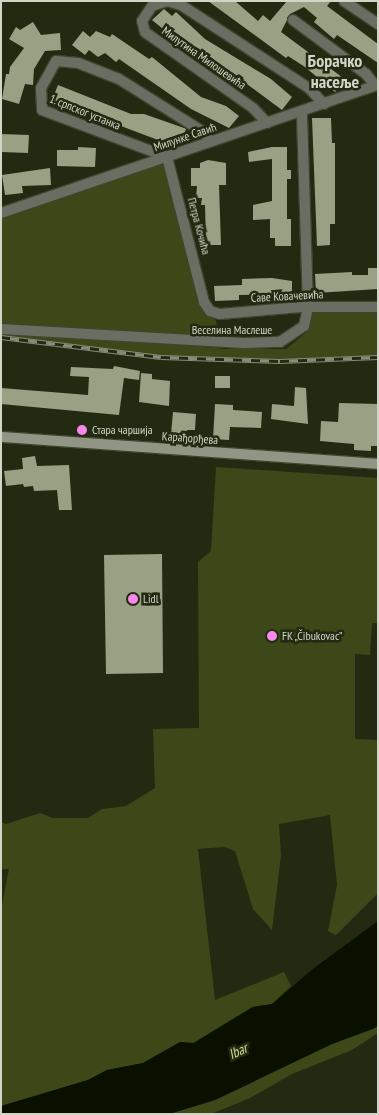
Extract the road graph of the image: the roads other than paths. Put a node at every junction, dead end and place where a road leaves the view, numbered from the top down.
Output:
1 (344, 1) edge
2 (293, 20) dead end
3 (378, 24) edge
4 (377, 85) edge
5 (324, 104) junction
6 (302, 112) junction
7 (267, 123) junction
8 (210, 141) junction
9 (167, 157) junction
10 (1, 213) edge
11 (204, 302) joint
12 (308, 307) junction
13 (378, 307) edge
14 (1, 329) edge
15 (1, 437) edge
16 (378, 464) edge

1 - 3 street
2 - 4 street
4 - 5 street, Милунке Савић
5 - 6 street, Милунке Савић
5 - 7 street, Милутина Милошевића
6 - 7 street, Милунке Савић
6 - 12 street, Веселина Маслеше
7 - 8 street, Милунке Савић
8 - 9 street, Милунке Савић
8 - 9 street, 1. српског устанка
9 - 10 street, Милунке Савић
9 - 11 street, Петра Кочића
11 - 12 street, Саве Ковачевића
12 - 13 street, Саве Ковачевића
12 - 14 street, Веселина Маслеше
15 - 16 street, Карађорђева

